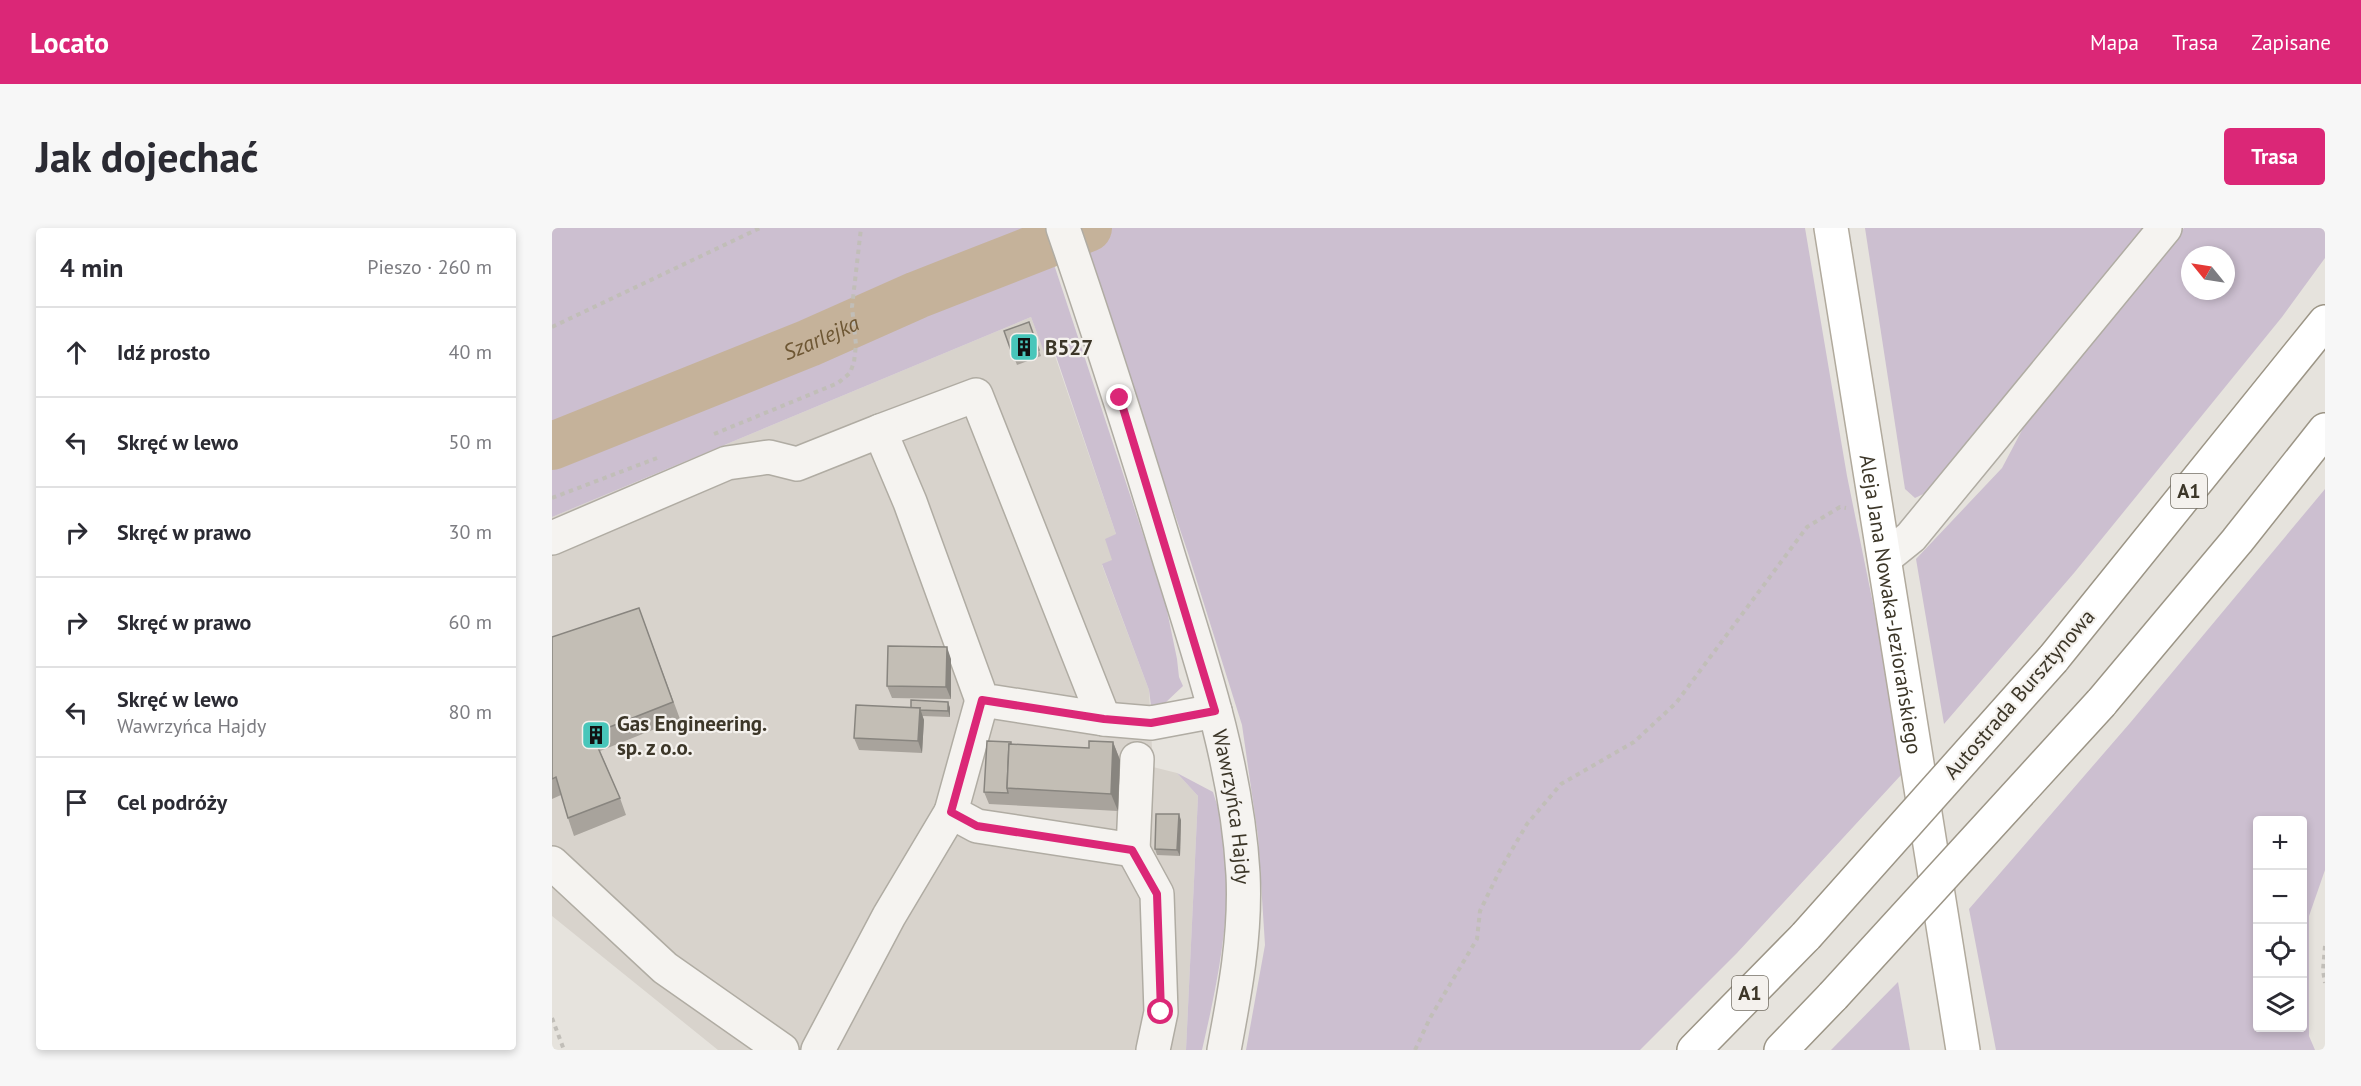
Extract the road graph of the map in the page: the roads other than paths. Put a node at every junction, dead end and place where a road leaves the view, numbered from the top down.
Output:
1 (1063, 228) edge
2 (1831, 228) edge
3 (2165, 228) edge
4 (2325, 322) edge
5 (2325, 430) edge
6 (880, 432) junction
7 (552, 538) edge
8 (1885, 558) junction
9 (982, 700) junction
10 (1215, 711) junction
11 (1104, 719) junction
12 (1137, 759) dead end
13 (951, 812) junction
14 (1132, 850) junction
15 (552, 863) edge
16 (782, 1050) edge
17 (818, 1050) edge
18 (1153, 1050) edge
19 (1224, 1050) edge
20 (1694, 1050) edge
21 (1782, 1050) edge
22 (1963, 1050) edge

1 - 10 street, Wawrzyńca Hajdy
2 - 8 main road, Aleja Jana Nowaka-Jeziorańskiego
3 - 8 street
4 - 20 main road, Autostrada Bursztynowa / A1, bridge
5 - 21 main road, bridge
6 - 7 street
6 - 9 street
6 - 11 street
8 - 22 main road, Aleja Jana Nowaka-Jeziorańskiego
9 - 11 street
9 - 13 street
10 - 11 street
10 - 19 street, Wawrzyńca Hajdy
12 - 14 street
13 - 14 street
13 - 17 street
14 - 18 street
15 - 16 street

